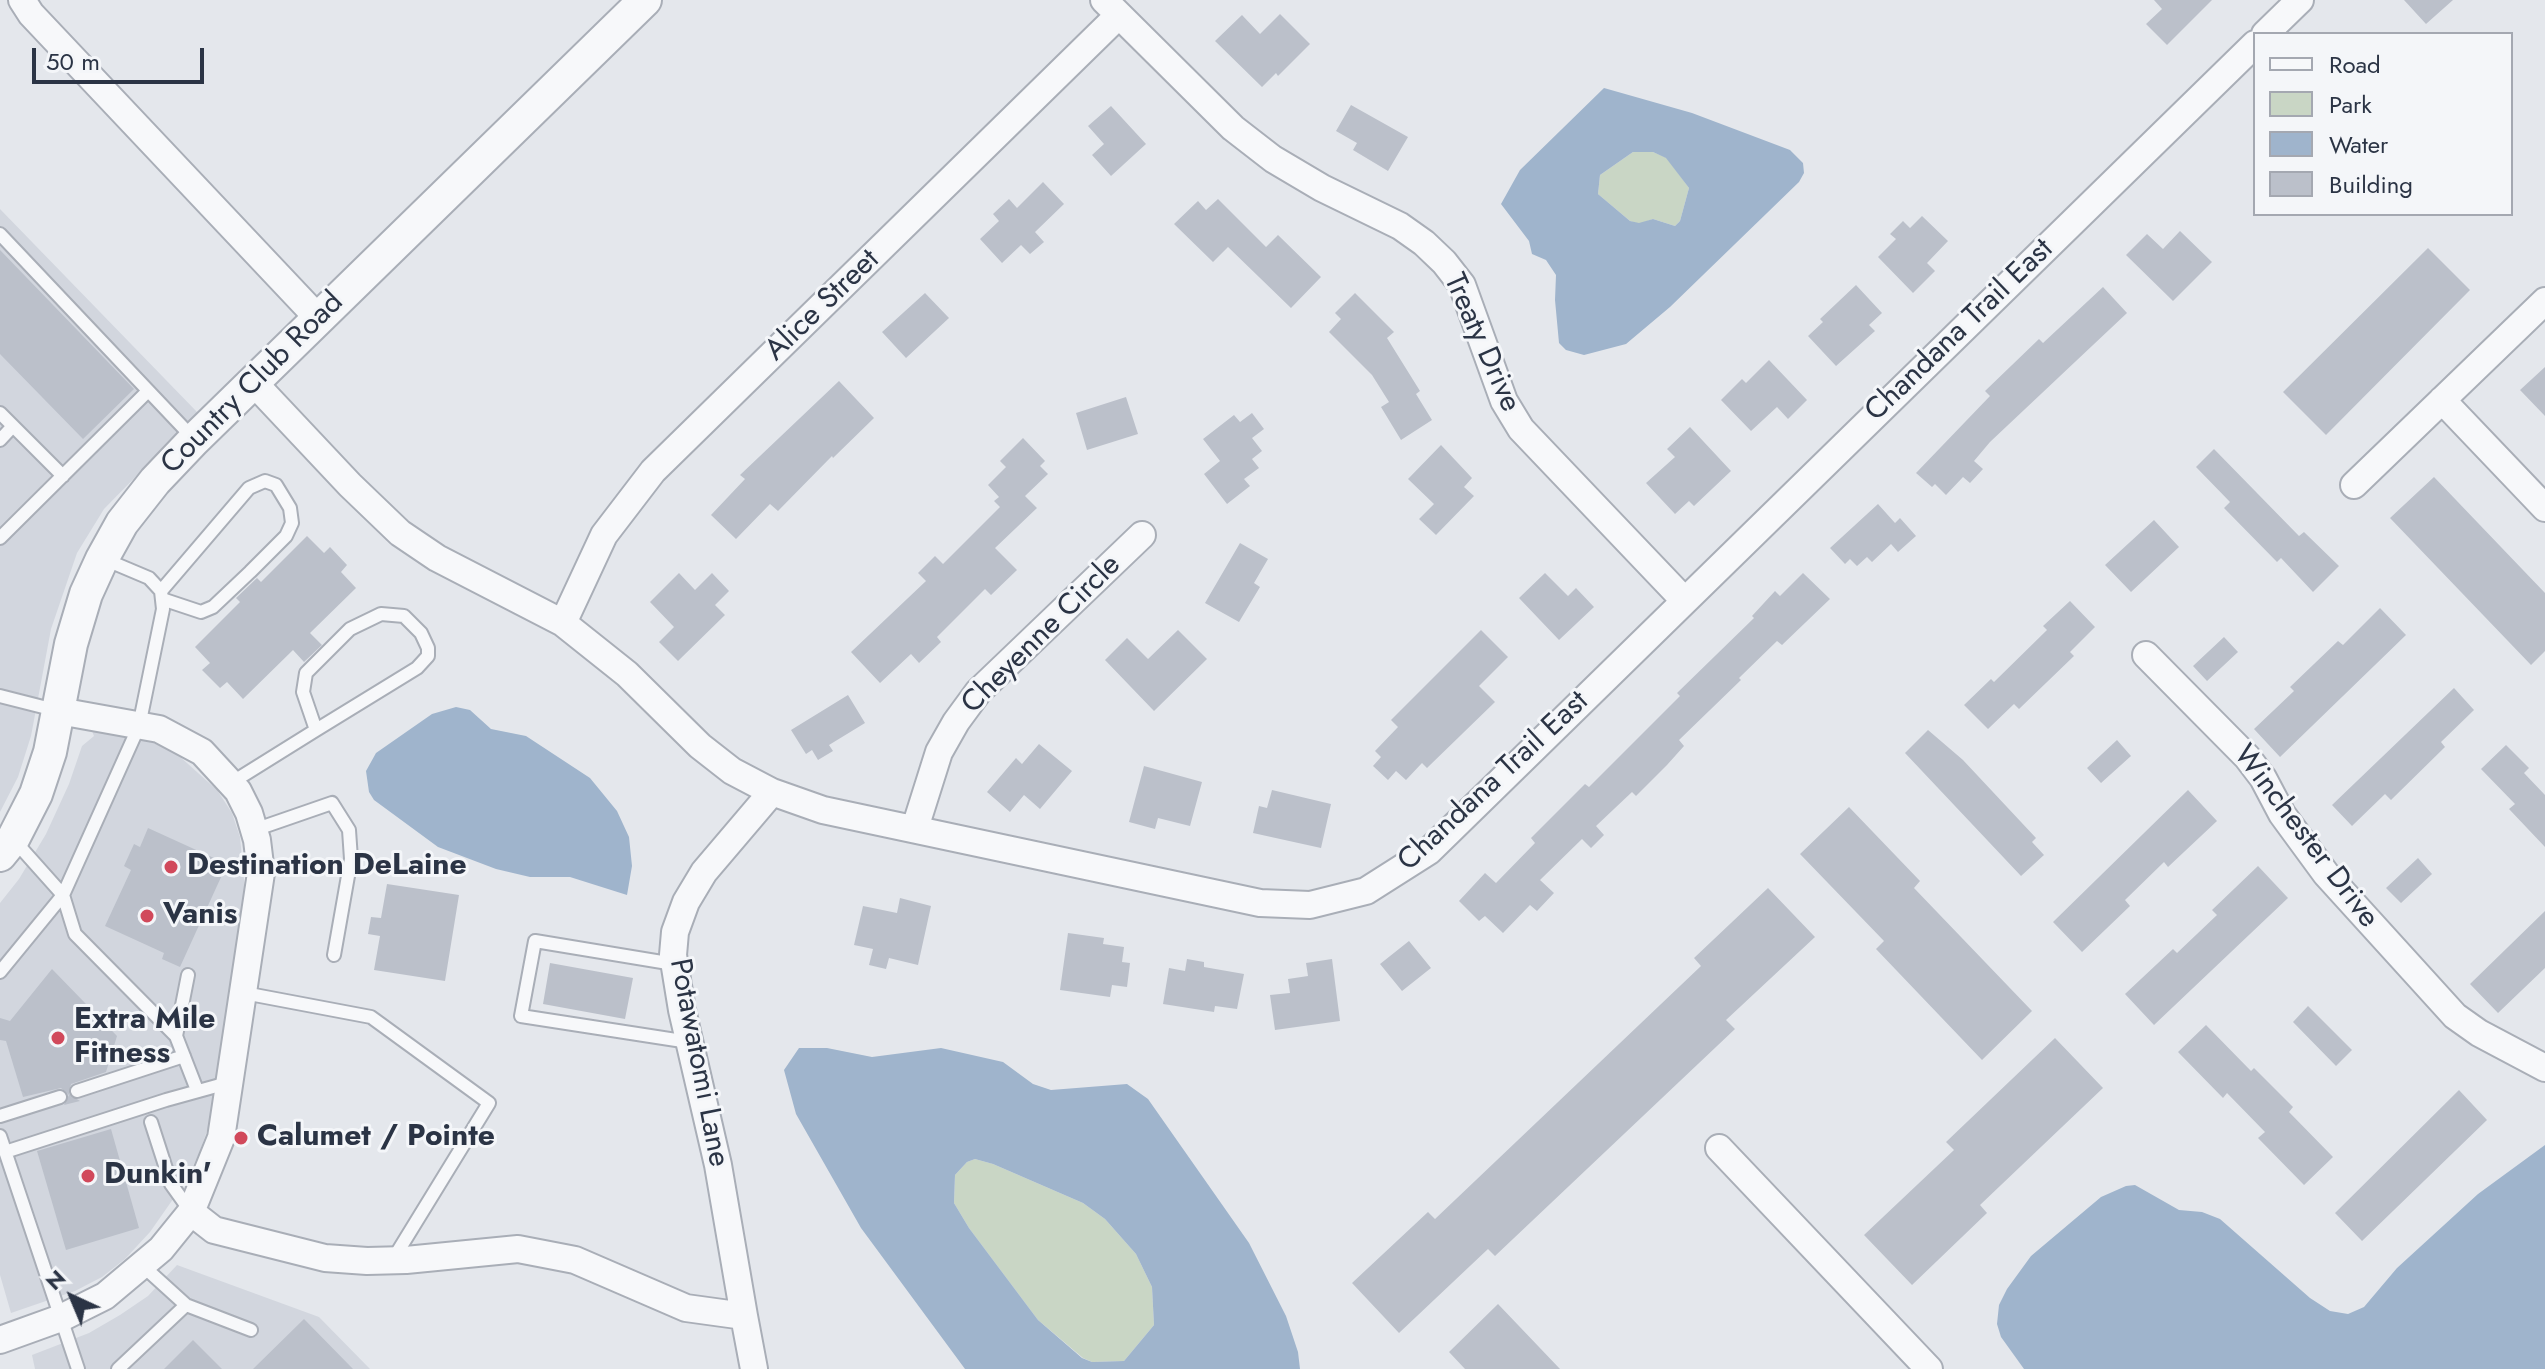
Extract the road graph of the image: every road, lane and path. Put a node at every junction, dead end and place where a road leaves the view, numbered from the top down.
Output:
1 (22, 0) edge
2 (645, 0) edge
3 (2300, 0) edge
4 (1111, 8) edge
5 (2267, 32) edge
6 (2253, 46) edge
7 (0, 234) edge
8 (2545, 301) edge
9 (319, 319) junction
10 (254, 383) junction
11 (148, 391) junction
12 (2442, 400) junction
13 (0, 413) edge
14 (13, 426) junction
15 (0, 440) edge
16 (194, 440) junction
17 (63, 476) junction
18 (2354, 485) dead end
19 (2545, 508) edge
20 (1142, 535) dead end
21 (0, 538) edge
22 (102, 559) junction
23 (161, 595) junction
24 (1684, 600) junction
25 (563, 623) junction
26 (2146, 655) dead end
27 (0, 696) edge
28 (59, 711) junction
29 (139, 726) junction
30 (316, 730) junction
31 (231, 783) junction
32 (772, 792) junction
33 (915, 828) junction
34 (254, 830) junction
35 (4, 842) edge
36 (63, 895) junction
37 (334, 955) dead end
38 (674, 964) junction
39 (0, 972) edge
40 (188, 975) dead end
41 (244, 993) junction
42 (176, 1036) junction
43 (689, 1042) junction
44 (184, 1056) junction
45 (2545, 1068) edge
46 (231, 1082) junction
47 (197, 1090) junction
48 (77, 1091) dead end
49 (60, 1097) dead end
50 (0, 1116) edge
51 (151, 1122) dead end
52 (0, 1136) edge
53 (1719, 1148) dead end
54 (5, 1152) junction
55 (191, 1212) junction
56 (392, 1261) junction
57 (143, 1266) junction
58 (186, 1305) junction
59 (744, 1316) junction
60 (61, 1318) junction
61 (251, 1330) dead end
62 (0, 1340) edge
63 (78, 1369) edge
64 (118, 1369) edge
65 (754, 1369) edge
66 (1929, 1369) edge

1 - 9 street
2 - 9 street, Country Club Road
3 - 5 street
4 - 24 street, Treaty Drive
4 - 25 street, Alice Street
6 - 24 street, Chandana Trail East
7 - 11 lane
8 - 12 street
9 - 10 street, Country Club Road
10 - 16 street, Country Club Road
10 - 25 street, Chandana Trail East
11 - 16 lane
11 - 17 lane
12 - 18 street
12 - 19 street
13 - 14 lane
14 - 15 lane
14 - 17 lane
16 - 22 street, Country Club Road
17 - 21 lane
20 - 33 street, Cheyenne Circle
22 - 23 lane
22 - 28 street, Country Club Road
23 - 23 lane
23 - 29 lane
24 - 33 street, Chandana Trail East
25 - 32 street, Chandana Trail East
26 - 45 street, Winchester Drive
27 - 28 lane
28 - 29 street
28 - 35 street, Country Club Road
29 - 31 street
29 - 36 lane
30 - 30 lane
30 - 31 lane
31 - 34 street
32 - 33 street, Chandana Trail East
32 - 38 street, Potawatomi Lane
34 - 37 lane
34 - 41 street
35 - 36 lane
36 - 39 lane
36 - 42 lane
38 - 43 street, Potawatomi Lane
38 - 43 lane
40 - 42 lane
41 - 46 street
41 - 56 lane
42 - 44 lane
43 - 59 street, Potawatomi Lane
44 - 47 lane
44 - 48 lane
46 - 47 lane
46 - 55 street
47 - 54 lane
49 - 50 lane
51 - 55 lane
52 - 54 lane
53 - 66 street
54 - 60 lane
55 - 56 street
55 - 57 street
56 - 59 street
57 - 58 lane
57 - 60 street
58 - 61 lane
58 - 64 lane
59 - 65 street, Potawatomi Lane
60 - 62 street
60 - 63 lane

